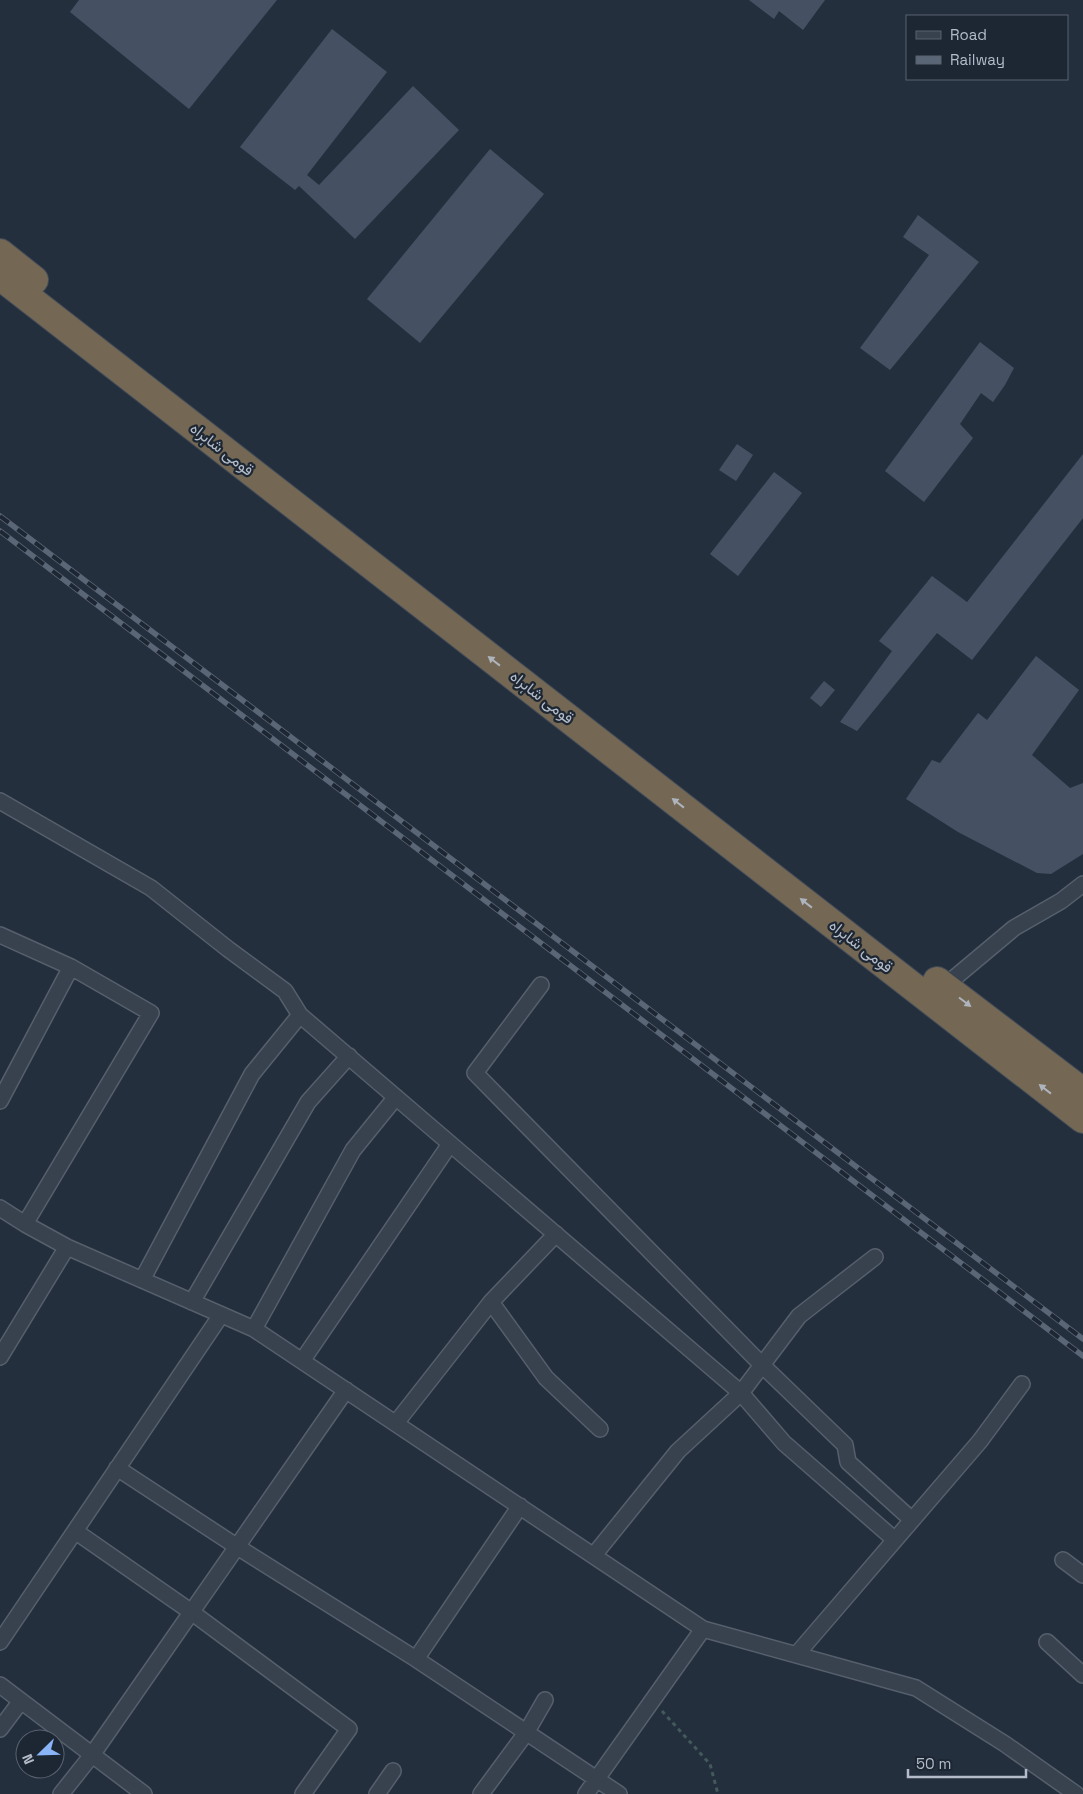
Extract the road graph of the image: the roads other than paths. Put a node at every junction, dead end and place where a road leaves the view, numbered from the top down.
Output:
1 (0, 253) edge
2 (0, 276) edge
3 (0, 801) edge
4 (1083, 884) edge
5 (0, 935) edge
6 (71, 966) junction
7 (541, 985) dead end
8 (937, 993) junction
9 (300, 1014) junction
10 (349, 1056) junction
11 (1083, 1092) edge
12 (396, 1097) junction
13 (0, 1100) edge
14 (1083, 1119) edge
15 (450, 1144) junction
16 (0, 1208) edge
17 (25, 1224) junction
18 (556, 1234) junction
19 (67, 1248) junction
20 (875, 1257) dead end
21 (142, 1280) junction
22 (192, 1302) junction
23 (491, 1302) junction
24 (221, 1315) junction
25 (254, 1329) junction
26 (0, 1357) edge
27 (302, 1361) junction
28 (762, 1365) junction
29 (1022, 1384) dead end
30 (346, 1390) junction
31 (741, 1393) junction
32 (396, 1423) junction
33 (600, 1429) dead end
34 (118, 1468) junction
35 (520, 1506) junction
36 (912, 1520) junction
37 (75, 1531) junction
38 (895, 1540) junction
39 (236, 1546) junction
40 (594, 1555) junction
41 (1063, 1560) dead end
42 (1083, 1575) edge
43 (190, 1611) junction
44 (704, 1628) junction
45 (0, 1642) edge
46 (1047, 1642) dead end
47 (797, 1654) junction
48 (416, 1660) junction
49 (1083, 1674) edge
50 (0, 1685) edge
51 (546, 1700) dead end
52 (21, 1701) junction
53 (0, 1729) edge
54 (526, 1733) junction
55 (92, 1754) junction
56 (392, 1771) dead end
57 (597, 1780) junction
58 (61, 1794) edge
59 (144, 1794) edge
60 (303, 1794) edge
61 (377, 1794) edge
62 (481, 1794) edge
63 (586, 1794) edge
64 (619, 1794) edge
65 (1076, 1794) edge

1 - 8 highway, قومی شاہراہ
8 -> 2 highway, قومی شاہراہ
3 - 9 street
4 - 8 street
5 - 6 street
6 - 13 street
6 - 17 street
7 - 28 street
8 -> 11 highway, قومی شاہراہ
14 -> 8 highway, قومی شاہراہ
9 - 10 street
9 - 21 street
10 - 12 street
10 - 22 street
12 - 15 street
12 - 25 street
15 - 18 street
15 - 27 street
16 - 17 street
17 - 19 street
18 - 23 street
18 - 31 street
19 - 21 street
19 - 26 street
20 - 28 street
21 - 22 street
22 - 24 street
23 - 32 street
23 - 33 street
24 - 25 street
24 - 34 street
25 - 27 street
27 - 30 street
28 - 31 street
28 - 36 street
29 - 36 street
30 - 32 street
30 - 39 street
31 - 38 street
31 - 40 street
32 - 35 street
34 - 37 street
34 - 39 street
35 - 40 street
35 - 48 street
36 - 38 street
37 - 43 street
37 - 45 street
38 - 47 street
39 - 43 street
39 - 48 street
40 - 44 street
41 - 42 street
43 - 55 street
43 - 60 street
44 - 47 street
44 - 57 street
46 - 49 street
47 - 65 street
48 - 54 street
50 - 52 street
51 - 54 street
52 - 53 street
52 - 55 street
54 - 57 street
54 - 62 street
55 - 58 street
55 - 59 street
56 - 61 street
57 - 63 street
57 - 64 street

